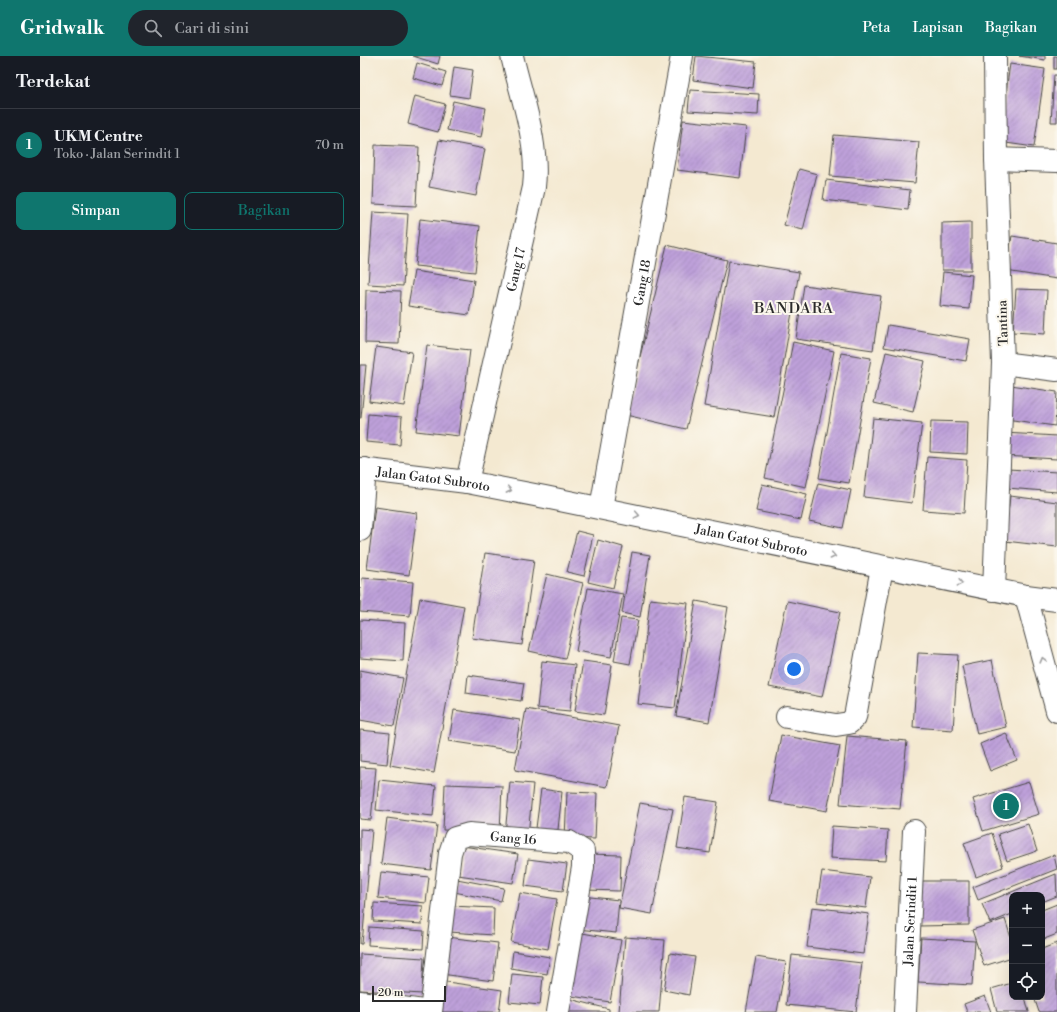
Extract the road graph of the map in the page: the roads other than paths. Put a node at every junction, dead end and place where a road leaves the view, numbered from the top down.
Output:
1 (512, 56) edge
2 (682, 56) edge
3 (996, 56) edge
4 (996, 159) junction
5 (1057, 162) edge
6 (1003, 363) junction
7 (1057, 370) edge
8 (362, 469) edge
9 (467, 482) junction
10 (601, 508) junction
11 (360, 530) edge
12 (882, 567) junction
13 (994, 590) junction
14 (1026, 596) junction
15 (1057, 600) edge
16 (1057, 711) edge
17 (787, 717) dead end
18 (914, 831) dead end
19 (360, 1002) edge
20 (430, 1012) edge
21 (558, 1012) edge
22 (905, 1012) edge

1 - 9 street, Gang 17
2 - 10 street, Gang 18
3 - 4 street, Tantina
4 - 5 street
4 - 6 street, Tantina
6 - 7 street
6 - 13 street, Tantina
8 - 9 street, Jalan Gatot Subroto
8 - 11 street
9 -> 10 street, Jalan Gatot Subroto
10 -> 12 street, Jalan Gatot Subroto
12 -> 13 street, Jalan Gatot Subroto
12 - 17 street
13 - 14 street, Jalan Gatot Subroto
14 - 15 street, Jalan Gatot Subroto
16 -> 14 street
18 - 22 street, Jalan Serindit 1
19 - 20 street, Gang 16
20 - 21 street, Gang 16

